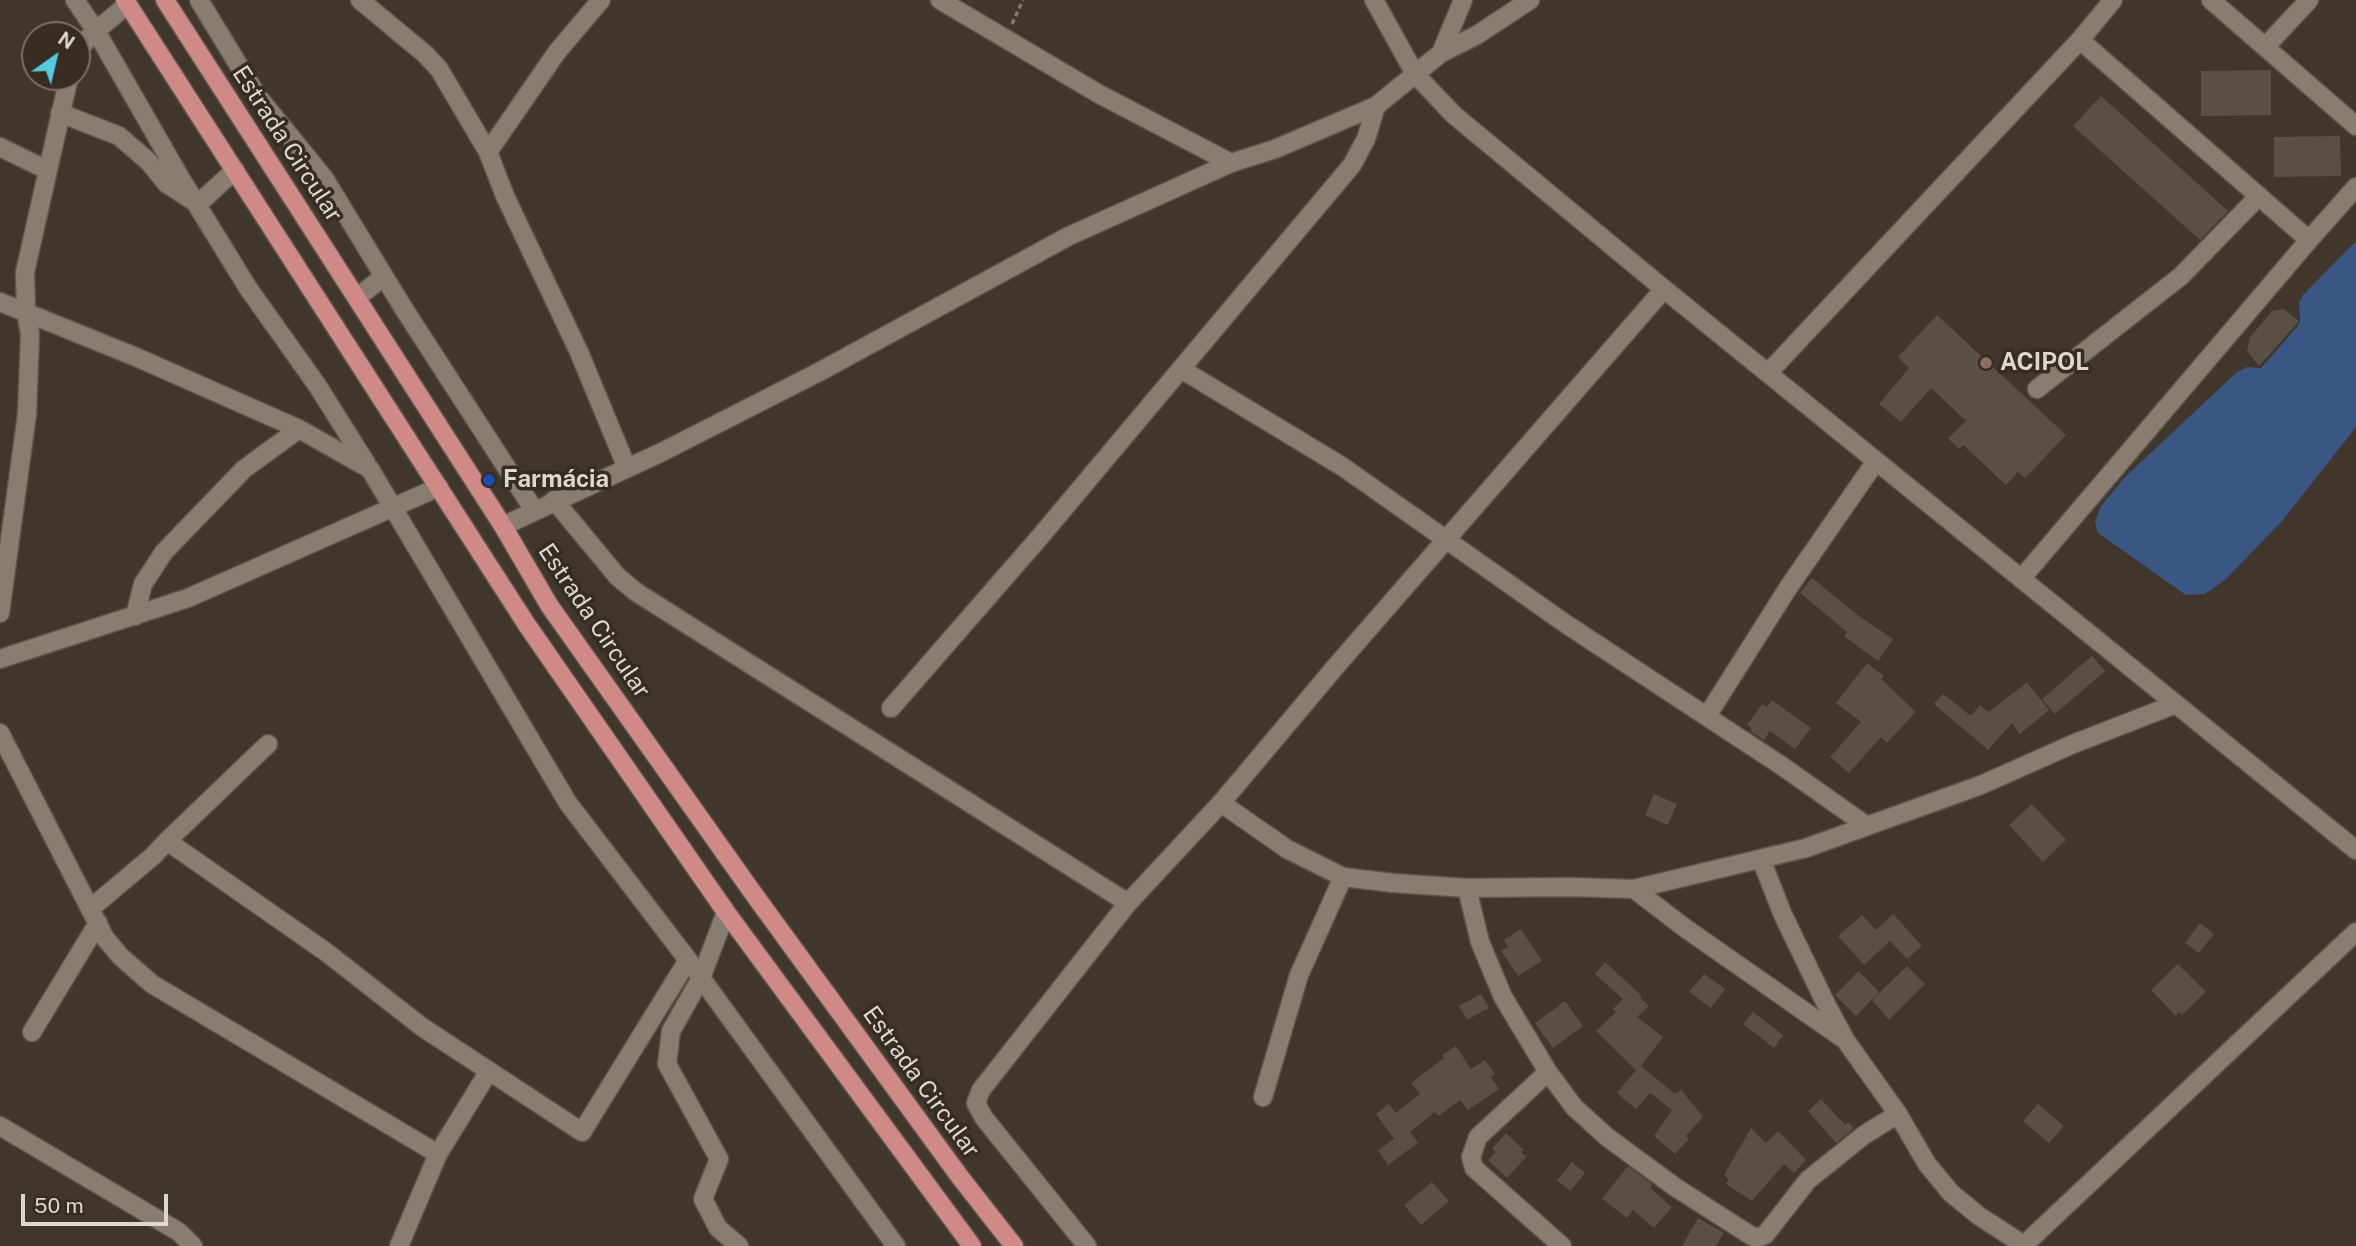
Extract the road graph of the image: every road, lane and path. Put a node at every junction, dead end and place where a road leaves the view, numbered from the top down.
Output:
1 (75, 0) edge
2 (166, 0) edge
3 (199, 0) edge
4 (601, 0) edge
5 (940, 0) edge
6 (1023, 0) edge
7 (1374, 0) edge
8 (1463, 0) edge
9 (1530, 0) edge
10 (2113, 0) edge
11 (2211, 0) edge
12 (2309, 0) edge
13 (127, 2) edge
14 (370, 4) edge
15 (96, 31) junction
16 (91, 37) edge
17 (1006, 38) junction
18 (2080, 40) junction
19 (2266, 46) junction
20 (1441, 54) junction
21 (1415, 74) junction
22 (66, 91) edge
23 (1377, 106) junction
24 (60, 113) junction
25 (2356, 126) edge
26 (0, 147) edge
27 (488, 152) junction
28 (1231, 163) junction
29 (47, 170) junction
30 (235, 170) junction
31 (2356, 187) edge
32 (2259, 196) junction
33 (198, 204) junction
34 (2309, 240) junction
35 (384, 276) junction
36 (1664, 289) junction
37 (357, 298) junction
38 (0, 302) edge
39 (26, 312) junction
40 (1181, 369) junction
41 (1768, 373) junction
42 (2037, 389) dead end
43 (299, 429) junction
44 (1876, 461) junction
45 (627, 468) junction
46 (370, 469) junction
47 (439, 487) junction
48 (554, 500) junction
49 (392, 507) junction
50 (534, 510) junction
51 (503, 526) junction
52 (1447, 540) junction
53 (2021, 579) junction
54 (0, 613) edge
55 (135, 616) junction
56 (0, 659) edge
57 (2176, 704) junction
58 (891, 708) dead end
59 (1707, 716) junction
60 (0, 733) edge
61 (268, 744) dead end
62 (1221, 803) junction
63 (1867, 826) junction
64 (167, 841) junction
65 (2356, 850) edge
66 (1762, 859) junction
67 (1343, 877) junction
68 (1468, 888) junction
69 (1634, 889) junction
70 (1128, 903) junction
71 (726, 912) junction
72 (94, 915) junction
73 (2356, 932) edge
74 (688, 960) junction
75 (701, 978) junction
76 (32, 1032) dead end
77 (1846, 1041) junction
78 (489, 1071) junction
79 (1548, 1072) junction
80 (1263, 1097) dead end
81 (1898, 1114) junction
82 (0, 1126) edge
83 (438, 1154) junction
84 (2024, 1245) edge
85 (193, 1246) edge
86 (399, 1246) edge
87 (739, 1246) edge
88 (896, 1246) edge
89 (972, 1246) edge
90 (1014, 1246) edge
91 (1087, 1246) edge
92 (1562, 1246) edge

1 - 15 street
2 - 37 main road, Estrada Circular
3 - 35 street
4 - 27 street
5 - 17 street
6 - 17 path
7 - 21 street
8 - 20 street
9 - 20 street
10 - 18 street
11 - 19 street
12 - 19 street
13 - 15 street
13 - 30 main road
14 - 27 street
15 - 16 street
15 - 33 street
17 - 28 street
18 - 32 street
18 - 41 street
19 - 25 street
20 - 21 street
21 - 23 street
21 - 36 street
22 - 24 street
23 - 28 street
23 - 40 street
24 - 29 street
24 - 33 street
26 - 29 street
27 - 45 street
28 - 45 street
29 - 39 street
30 - 33 street
30 - 47 main road
31 - 34 street
32 - 34 street
32 - 42 street
33 - 46 street
34 - 53 street
35 - 37 street
35 - 50 street
36 - 41 street
36 - 52 street
37 - 51 main road, Estrada Circular
38 - 39 street
39 - 43 street
39 - 54 street
40 - 52 street
40 - 58 street
41 - 44 street
43 - 46 street
43 - 55 street
44 - 53 street
44 - 59 street
45 - 48 street
46 - 49 street
47 - 49 street
47 - 71 main road
48 - 50 street
48 - 70 street
49 - 55 street
49 - 74 street
50 - 51 street
51 - 90 main road, Estrada Circular
52 - 59 street
52 - 62 street
53 - 57 street
55 - 56 street
57 - 63 street
57 - 65 street
59 - 63 street
60 - 72 street
61 - 64 street
62 - 67 street
62 - 70 street
63 - 66 street
64 - 72 street
64 - 78 street
66 - 69 street
66 - 77 street
67 - 68 street
67 - 80 street
68 - 69 street
68 - 79 street
69 - 77 street
70 - 91 street
71 - 75 street
71 - 89 main road
72 - 76 street
72 - 83 street
73 - 84 street
74 - 75 street
74 - 78 street
75 - 87 street
75 - 88 street
77 - 81 street
78 - 83 street
79 - 81 street
79 - 92 street
81 - 84 street
82 - 85 street
83 - 86 street

